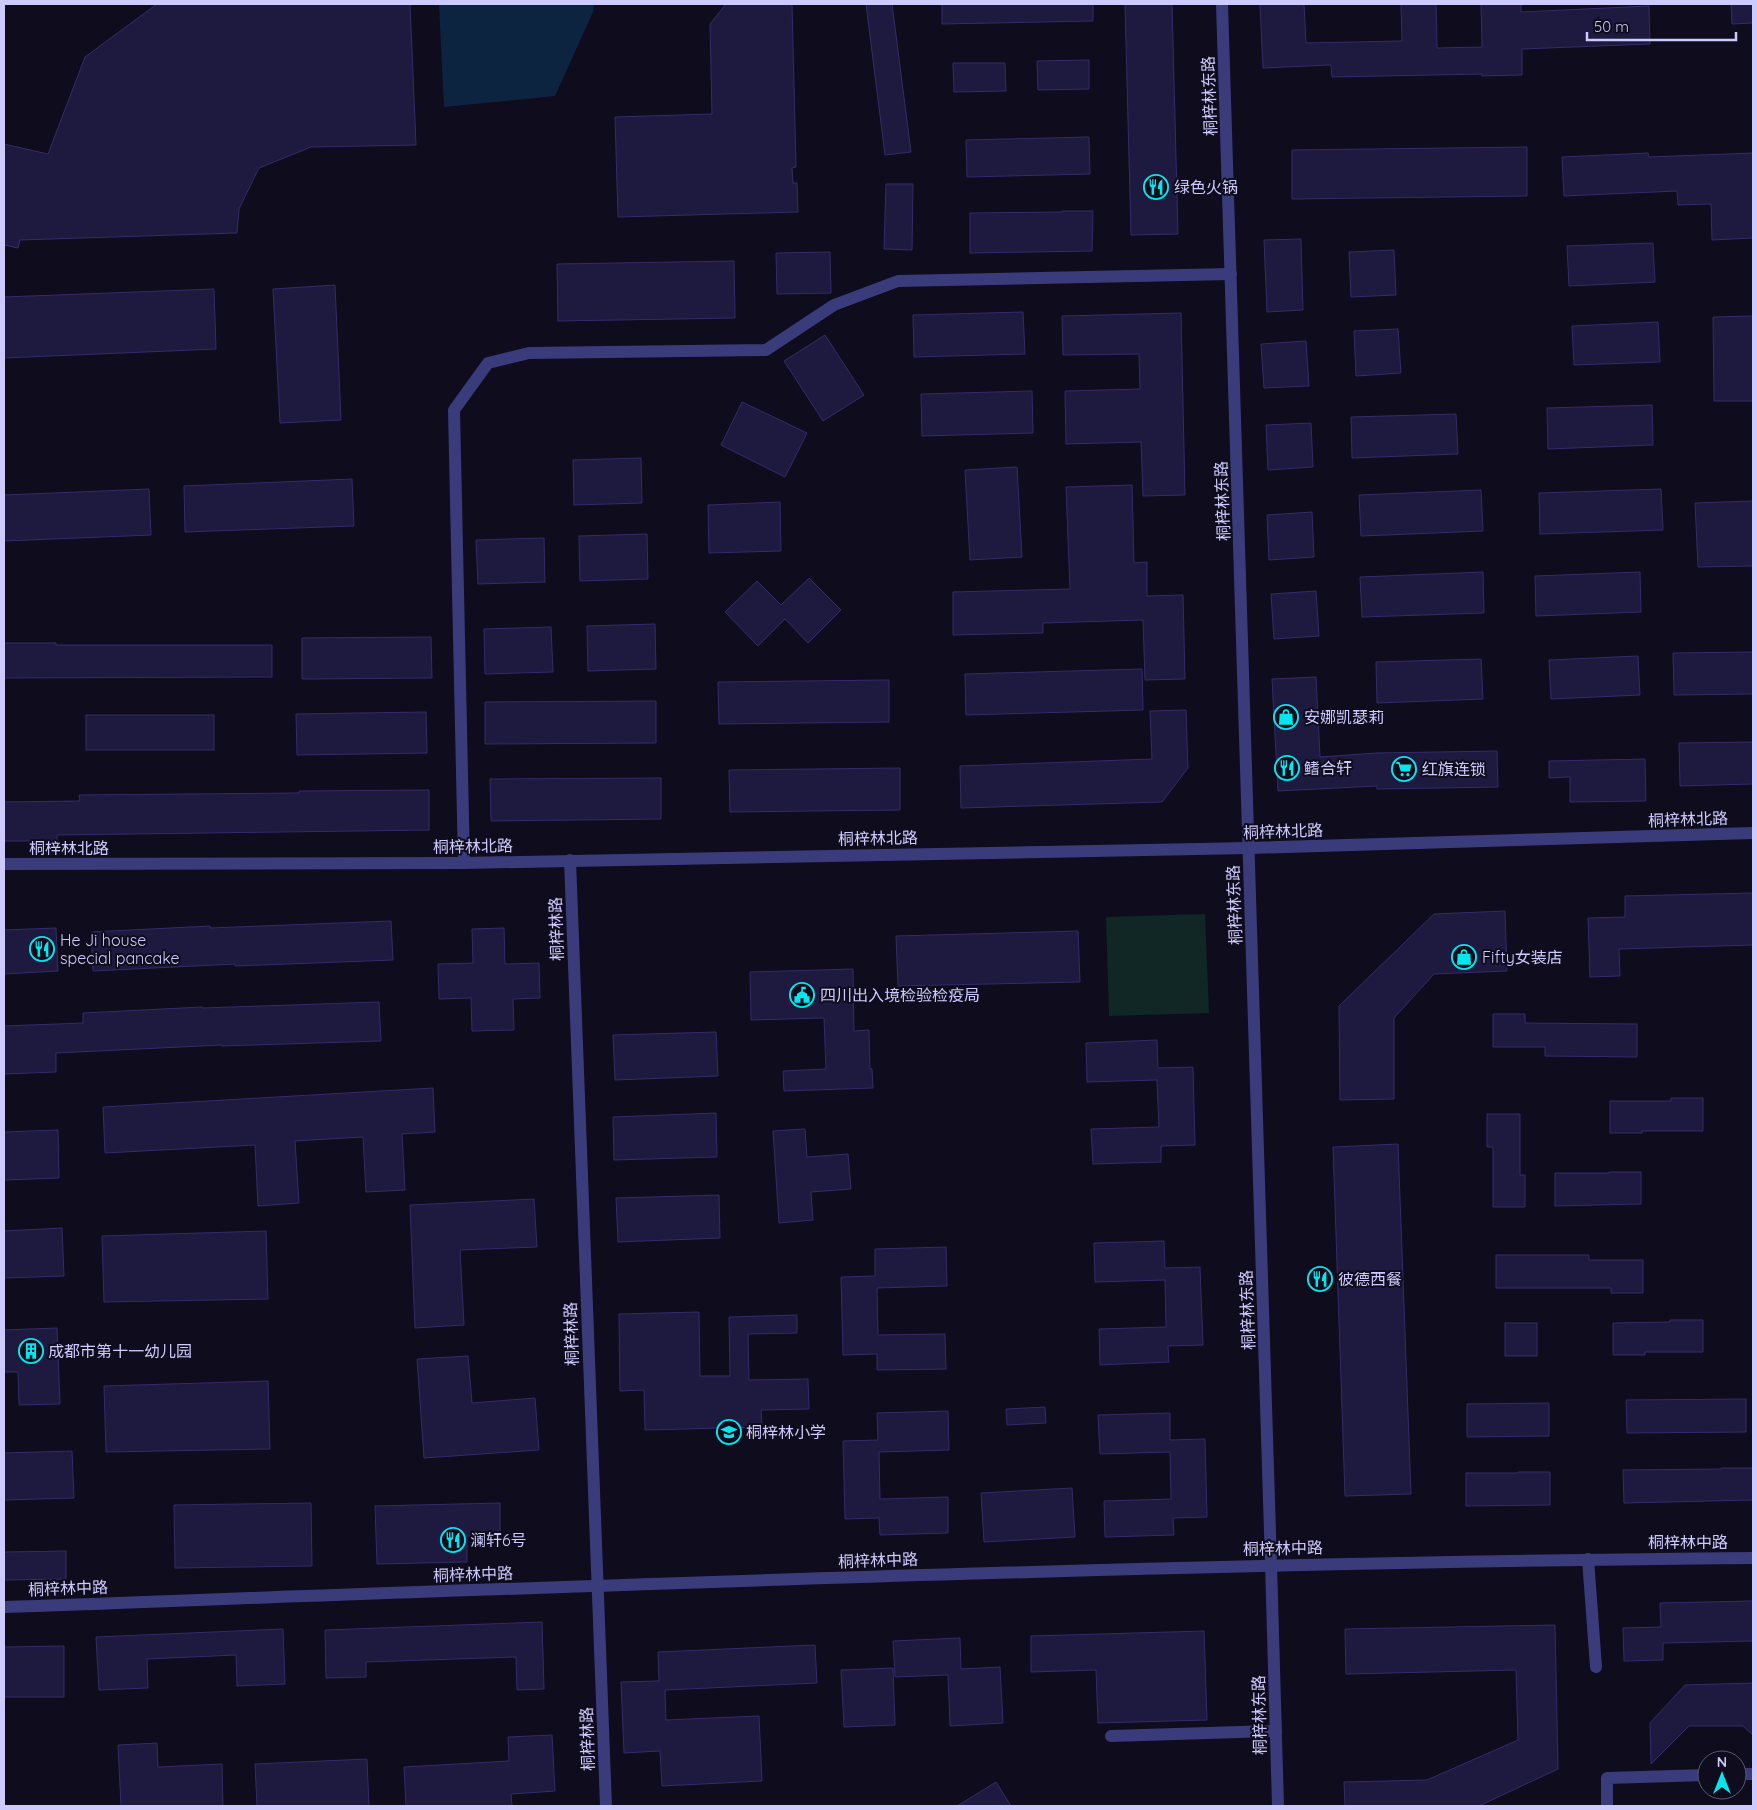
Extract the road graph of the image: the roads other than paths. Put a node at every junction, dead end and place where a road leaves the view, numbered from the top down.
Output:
1 (1222, 4) edge
2 (1231, 274) junction
3 (1753, 833) edge
4 (1249, 848) junction
5 (570, 860) junction
6 (464, 863) junction
7 (4, 864) edge
8 (1753, 1558) edge
9 (1588, 1559) junction
10 (1271, 1564) junction
11 (597, 1586) junction
12 (4, 1607) edge
13 (1596, 1667) dead end
14 (1276, 1731) junction
15 (1111, 1736) dead end
16 (1697, 1775) edge
17 (606, 1806) edge
18 (1278, 1806) edge
19 (1607, 1806) edge

1 - 2 street, 桐梓林东路
2 - 4 street, 桐梓林东路
2 - 6 street
3 - 4 street, 桐梓林北路
4 - 5 street, 桐梓林北路
4 - 10 street, 桐梓林东路
5 - 6 street, 桐梓林北路
5 - 11 street, 桐梓林路
6 - 7 street, 桐梓林北路
8 - 9 street, 桐梓林中路
9 - 10 street, 桐梓林中路
9 - 13 street
10 - 11 street, 桐梓林中路
10 - 14 street, 桐梓林东路
11 - 12 street, 桐梓林中路
11 - 17 street, 桐梓林路
14 - 15 street
14 - 18 street, 桐梓林东路
16 - 19 street

